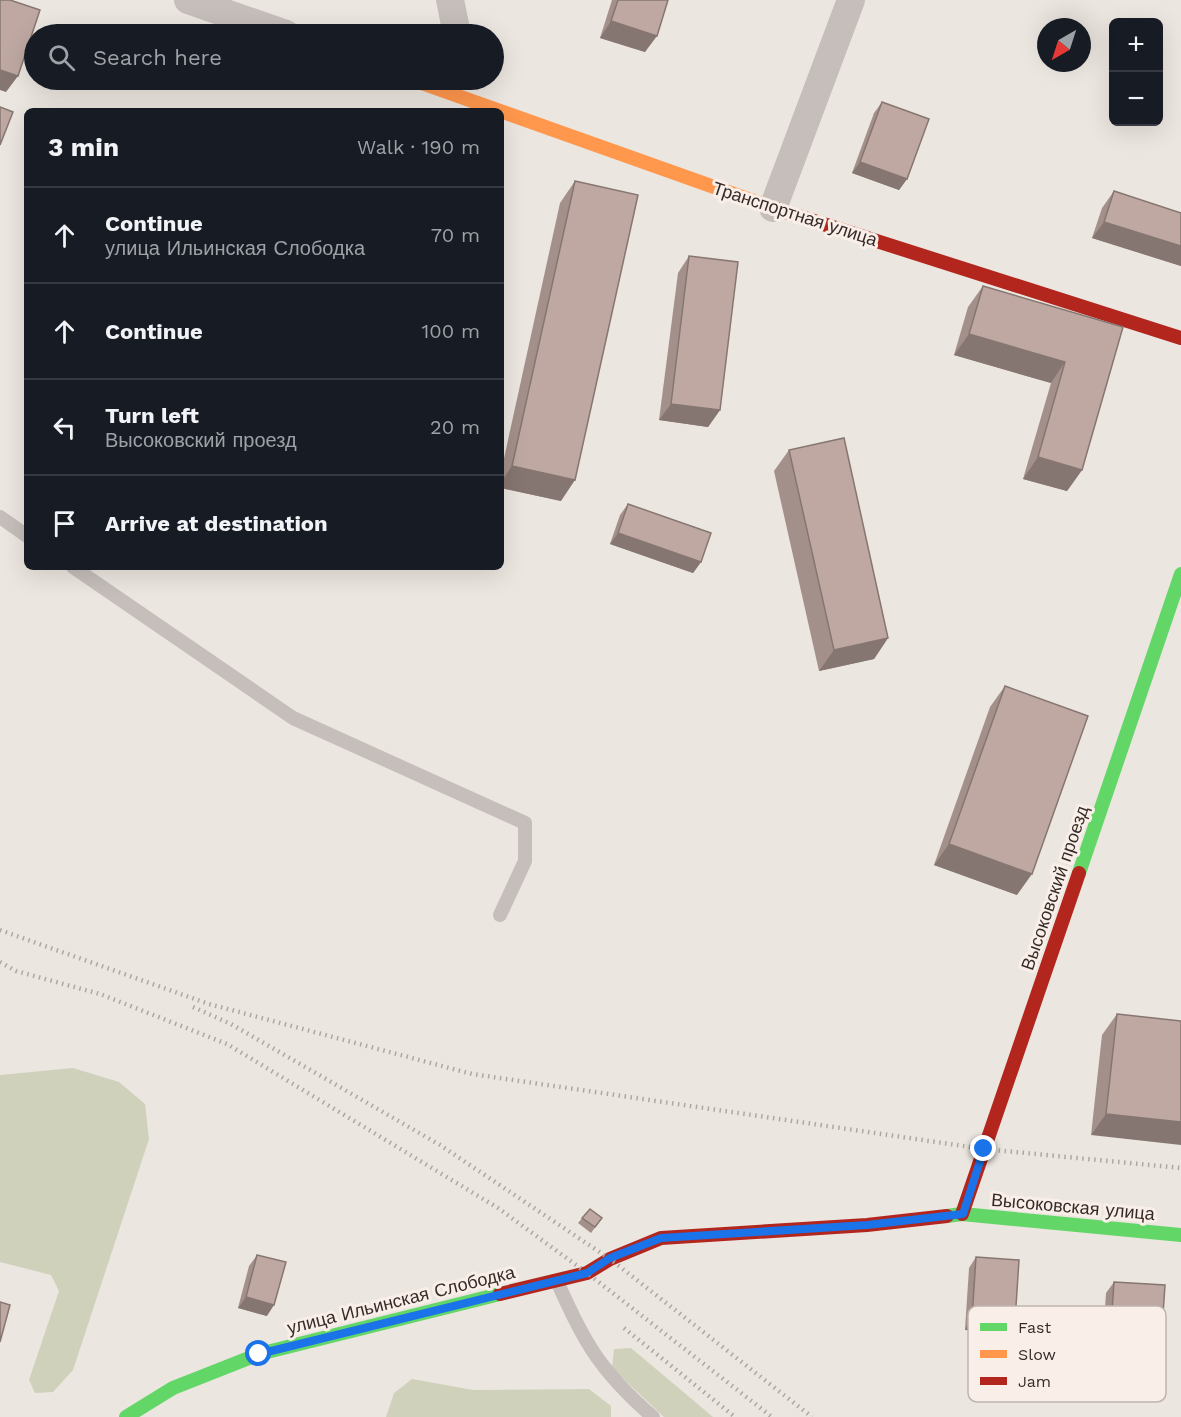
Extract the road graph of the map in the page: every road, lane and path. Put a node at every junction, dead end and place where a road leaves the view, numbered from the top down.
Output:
1 (188, 0) edge
2 (450, 0) edge
3 (850, 0) edge
4 (257, 24) edge
5 (455, 24) edge
6 (471, 90) edge
7 (773, 208) junction
8 (1181, 338) edge
9 (0, 517) edge
10 (24, 534) edge
11 (77, 570) edge
12 (1181, 574) edge
13 (500, 915) dead end
14 (963, 1214) junction
15 (1181, 1235) edge
16 (556, 1280) junction
17 (126, 1417) edge
18 (653, 1417) edge

1 - 4 street
2 - 5 street
3 - 7 street
6 - 7 street, Транспортная улица
7 - 8 street, Транспортная улица
9 - 10 lane
11 - 13 lane
12 - 14 street, Высоковский проезд
14 - 15 street, Высоковская улица
14 - 16 street, Высоковская улица
16 - 17 street, улица Ильинская Слободка
16 - 18 lane

